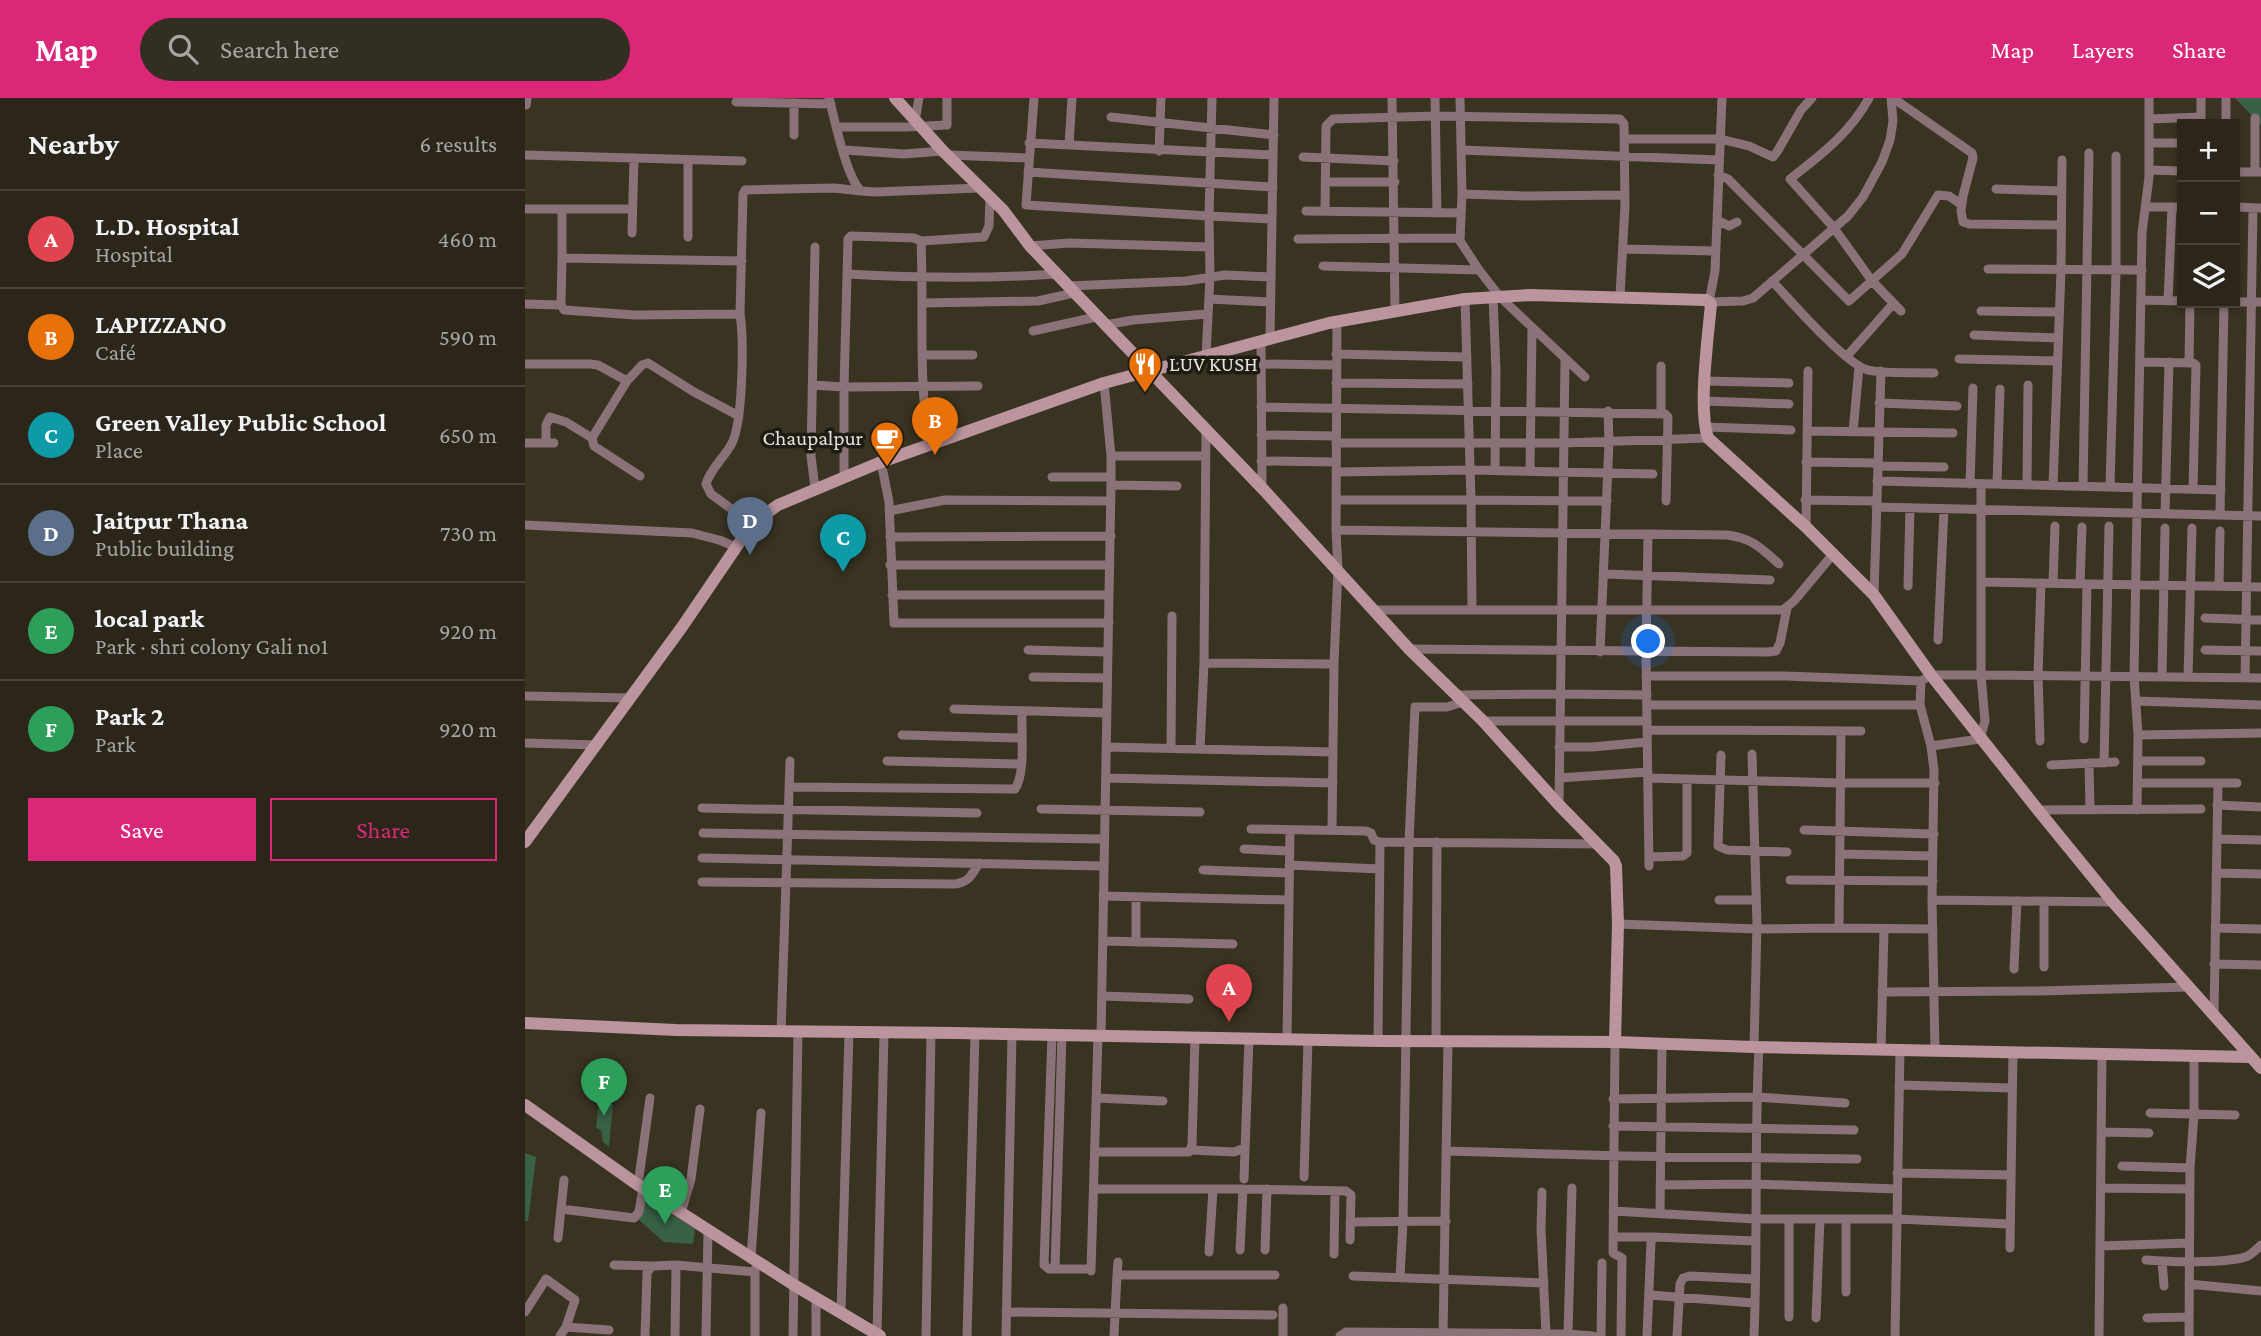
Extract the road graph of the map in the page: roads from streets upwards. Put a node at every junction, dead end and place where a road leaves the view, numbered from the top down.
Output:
1 (895, 98) edge
2 (919, 98) edge
3 (947, 98) edge
4 (1034, 98) edge
5 (1072, 98) edge
6 (1161, 98) edge
7 (1212, 98) edge
8 (1274, 98) edge
9 (1392, 98) edge
10 (1435, 98) edge
11 (1460, 98) edge
12 (1722, 98) edge
13 (1812, 98) edge
14 (1869, 98) edge
15 (1892, 98) edge
16 (2149, 98) edge
17 (2201, 98) edge
18 (2226, 98) edge
19 (830, 101) edge
20 (736, 102) dead end
21 (794, 103) junction
22 (1393, 116) junction
23 (1435, 116) junction
24 (1111, 117) dead end
25 (1460, 117) junction
26 (2255, 118) dead end
27 (2149, 119) junction
28 (2201, 119) edge
29 (2227, 119) edge
30 (2177, 120) edge
31 (1160, 122) junction
32 (918, 123) junction
33 (836, 127) junction
34 (1211, 128) junction
35 (794, 135) dead end
36 (1274, 135) junction
37 (1624, 139) junction
38 (1720, 139) junction
39 (1029, 143) junction
40 (2149, 143) junction
41 (2177, 143) edge
42 (1069, 145) junction
43 (844, 150) junction
44 (1461, 150) junction
45 (1159, 151) junction
46 (1211, 152) junction
47 (945, 153) junction
48 (2089, 153) dead end
49 (525, 155) edge
50 (1273, 155) junction
51 (1624, 156) junction
52 (2116, 156) dead end
53 (1303, 157) dead end
54 (634, 158) junction
55 (1028, 158) junction
56 (1327, 158) junction
57 (688, 160) junction
58 (1719, 160) junction
59 (2062, 160) dead end
60 (742, 161) dead end
61 (1394, 162) junction
62 (2149, 170) junction
63 (2177, 171) edge
64 (1028, 172) junction
65 (2240, 172) edge
66 (2258, 172) edge
67 (1719, 175) junction
68 (1326, 182) junction
69 (1395, 182) junction
70 (1210, 184) junction
71 (1273, 187) junction
72 (1996, 189) dead end
73 (861, 191) junction
74 (2061, 191) junction
75 (985, 193) junction
76 (1462, 194) junction
77 (1625, 195) junction
78 (1962, 205) junction
79 (2145, 207) junction
80 (2177, 207) edge
81 (2257, 208) edge
82 (525, 209) edge
83 (562, 209) junction
84 (632, 209) junction
85 (1306, 211) dead end
86 (1325, 211) junction
87 (1393, 213) junction
88 (1437, 213) junction
89 (1461, 213) junction
90 (1209, 216) junction
91 (1272, 219) junction
92 (1717, 220) junction
93 (1737, 222) dead end
94 (2061, 225) junction
95 (1834, 228) junction
96 (632, 233) dead end
97 (688, 237) dead end
98 (1395, 237) junction
99 (1459, 238) junction
100 (1298, 239) dead end
101 (921, 240) junction
102 (1030, 246) junction
103 (815, 247) dead end
104 (1209, 247) junction
105 (1624, 249) junction
106 (1715, 251) junction
107 (1802, 255) junction
108 (562, 258) junction
109 (743, 261) junction
110 (1322, 266) dead end
111 (1395, 267) junction
112 (1988, 269) dead end
113 (1479, 270) junction
114 (2060, 270) junction
115 (2088, 270) junction
116 (2116, 270) junction
117 (2142, 270) junction
118 (847, 274) junction
119 (1056, 274) junction
120 (1210, 276) junction
121 (1271, 277) junction
122 (922, 278) junction
123 (1772, 281) junction
124 (1872, 281) junction
125 (1071, 289) junction
126 (1620, 296) junction
127 (1497, 297) junction
128 (1209, 299) junction
129 (1465, 299) junction
130 (2141, 300) junction
131 (2168, 301) junction
132 (2177, 301) edge
133 (1270, 302) junction
134 (1710, 302) junction
135 (2256, 302) edge
136 (923, 303) junction
137 (525, 304) edge
138 (1893, 304) junction
139 (561, 305) junction
140 (2190, 308) edge
141 (2224, 308) edge
142 (1395, 311) junction
143 (1901, 311) dead end
144 (1981, 311) dead end
145 (2059, 312) junction
146 (740, 314) junction
147 (1207, 314) junction
148 (1101, 321) junction
149 (1337, 321) junction
150 (1532, 329) junction
151 (1033, 331) dead end
152 (1974, 335) dead end
153 (2058, 338) junction
154 (1265, 340) junction
155 (923, 355) junction
156 (974, 355) dead end
157 (1206, 356) junction
158 (1847, 356) junction
159 (1467, 357) junction
160 (1959, 359) dead end
161 (1336, 360) junction
162 (1565, 360) junction
163 (2057, 361) junction
164 (2140, 362) junction
165 (2169, 362) junction
166 (2189, 363) junction
167 (525, 364) edge
168 (1261, 364) junction
169 (1661, 366) dead end
170 (1859, 367) junction
171 (1150, 371) junction
172 (1808, 371) dead end
173 (1881, 371) junction
174 (1934, 373) dead end
175 (1585, 377) dead end
176 (627, 381) junction
177 (1705, 381) junction
178 (1104, 383) junction
179 (1336, 383) junction
180 (1789, 383) dead end
181 (1468, 384) junction
182 (812, 385) junction
183 (2028, 385) dead end
184 (923, 386) junction
185 (978, 386) dead end
186 (844, 387) junction
187 (1973, 388) dead end
188 (2000, 389) dead end
189 (1705, 401) junction
190 (1879, 403) junction
191 (1789, 404) dead end
192 (1957, 406) dead end
193 (1261, 407) junction
194 (1336, 408) junction
195 (1469, 411) junction
196 (1565, 411) junction
197 (1608, 411) junction
198 (1496, 412) junction
199 (1530, 413) junction
200 (1661, 413) junction
201 (739, 416) junction
202 (1206, 428) junction
203 (1791, 430) dead end
204 (1807, 431) junction
205 (1853, 432) junction
206 (1706, 433) junction
207 (1878, 433) junction
208 (1953, 433) dead end
209 (1261, 435) junction
210 (592, 438) junction
211 (1668, 438) junction
212 (1336, 439) junction
213 (1470, 442) junction
214 (1496, 442) junction
215 (1609, 442) junction
216 (525, 443) edge
217 (1531, 443) junction
218 (1563, 443) junction
219 (929, 445) junction
220 (1111, 456) junction
221 (1205, 456) junction
222 (1261, 461) junction
223 (1806, 461) junction
224 (881, 462) junction
225 (1877, 464) junction
226 (1336, 467) junction
227 (1944, 467) dead end
228 (1471, 470) junction
229 (1495, 470) junction
230 (1530, 471) junction
231 (1564, 472) junction
232 (1608, 473) junction
233 (1653, 474) dead end
234 (640, 476) dead end
235 (845, 476) junction
236 (1052, 477) dead end
237 (1111, 481) junction
238 (1877, 481) junction
239 (1970, 484) junction
240 (1981, 484) junction
241 (1997, 484) junction
242 (2027, 485) junction
243 (1177, 486) dead end
244 (2053, 486) junction
245 (2083, 486) junction
246 (2110, 487) junction
247 (815, 488) junction
248 (1262, 488) junction
249 (2138, 488) junction
250 (2165, 488) junction
251 (2193, 489) junction
252 (2221, 490) junction
253 (1336, 500) junction
254 (1471, 500) junction
255 (1563, 500) junction
256 (1607, 500) junction
257 (1805, 500) junction
258 (1111, 501) junction
259 (1666, 501) dead end
260 (1876, 504) junction
261 (1910, 508) junction
262 (1944, 509) junction
263 (1982, 510) junction
264 (889, 511) junction
265 (2137, 514) junction
266 (2165, 514) junction
267 (2220, 515) junction
268 (2248, 516) junction
269 (2261, 516) edge
270 (752, 524) junction
271 (525, 525) edge
272 (2055, 526) dead end
273 (2109, 526) dead end
274 (1806, 527) junction
275 (2082, 527) dead end
276 (2165, 527) dead end
277 (2193, 528) dead end
278 (1336, 530) junction
279 (2220, 531) dead end
280 (1472, 532) junction
281 (1562, 533) junction
282 (1606, 533) junction
283 (1648, 534) junction
284 (1111, 536) junction
285 (890, 537) junction
286 (736, 547) junction
287 (1834, 553) junction
288 (1779, 564) dead end
289 (890, 565) junction
290 (1110, 565) junction
291 (1338, 569) junction
292 (1604, 574) junction
293 (1647, 576) junction
294 (1770, 580) dead end
295 (1982, 582) junction
296 (2041, 583) junction
297 (2053, 583) junction
298 (2084, 584) junction
299 (2108, 584) junction
300 (2136, 585) junction
301 (2164, 585) junction
302 (1908, 586) dead end
303 (2190, 586) junction
304 (2219, 586) junction
305 (2246, 587) junction
306 (2261, 587) edge
307 (892, 595) junction
308 (1109, 595) junction
309 (1874, 595) junction
310 (1787, 608) junction
311 (1374, 610) junction
312 (1472, 610) junction
313 (1561, 610) junction
314 (1602, 611) junction
315 (1647, 611) junction
316 (1172, 617) dead end
317 (2205, 618) dead end
318 (2246, 619) junction
319 (2261, 620) edge
320 (1109, 623) junction
321 (1938, 640) dead end
322 (1409, 649) junction
323 (1028, 650) dead end
324 (2205, 650) dead end
325 (2245, 650) junction
326 (2261, 651) edge
327 (1108, 652) junction
328 (1560, 652) junction
329 (1600, 652) junction
330 (1646, 652) junction
331 (1203, 663) junction
332 (1334, 664) junction
333 (1981, 675) junction
334 (2038, 675) junction
335 (1646, 676) junction
336 (2085, 676) junction
337 (2105, 676) junction
338 (2134, 676) junction
339 (1033, 677) dead end
340 (2162, 677) junction
341 (2188, 677) junction
342 (1106, 678) junction
343 (1926, 678) junction
344 (2245, 678) junction
345 (2261, 678) edge
346 (1560, 694) junction
347 (525, 696) edge
348 (631, 698) junction
349 (1460, 699) junction
350 (1647, 700) junction
351 (2136, 701) junction
352 (1920, 705) junction
353 (2261, 705) edge
354 (954, 709) dead end
355 (1021, 711) junction
356 (1107, 713) junction
357 (1560, 720) junction
358 (1483, 721) junction
359 (1647, 725) junction
360 (1841, 731) junction
361 (1861, 731) dead end
362 (2261, 733) edge
363 (902, 735) dead end
364 (2138, 736) junction
365 (1021, 738) junction
366 (1980, 739) junction
367 (2084, 739) dead end
368 (2039, 741) dead end
369 (1647, 742) junction
370 (525, 743) edge
371 (597, 745) junction
372 (1931, 746) junction
373 (1106, 747) junction
374 (1559, 747) junction
375 (1171, 748) junction
376 (1200, 749) junction
377 (1333, 752) junction
378 (1752, 754) dead end
379 (1721, 755) dead end
380 (790, 761) dead end
381 (887, 761) dead end
382 (2138, 761) junction
383 (2201, 761) dead end
384 (2104, 762) junction
385 (2115, 762) dead end
386 (2089, 763) junction
387 (1021, 764) junction
388 (2051, 765) dead end
389 (1648, 775) junction
390 (1107, 778) junction
391 (1559, 779) junction
392 (1687, 779) junction
393 (1719, 779) junction
394 (1752, 780) junction
395 (1333, 783) junction
396 (1841, 783) junction
397 (1935, 783) junction
398 (2139, 783) junction
399 (2218, 783) junction
400 (2237, 783) dead end
401 (789, 787) junction
402 (1559, 805) junction
403 (2217, 805) junction
404 (2261, 807) edge
405 (702, 808) dead end
406 (788, 809) junction
407 (1041, 809) dead end
408 (2201, 809) dead end
409 (1105, 810) junction
410 (2038, 810) junction
411 (2089, 810) junction
412 (2137, 810) junction
413 (1201, 812) dead end
414 (977, 813) dead end
415 (1251, 829) dead end
416 (1290, 830) junction
417 (1332, 830) junction
418 (1804, 830) dead end
419 (1840, 831) junction
420 (703, 833) dead end
421 (787, 834) junction
422 (1934, 834) junction
423 (1104, 839) junction
424 (2217, 839) junction
425 (2261, 840) edge
426 (525, 842) edge
427 (1380, 842) junction
428 (1409, 842) junction
429 (1437, 842) junction
430 (1597, 844) junction
431 (1244, 849) dead end
432 (1290, 850) junction
433 (1755, 852) junction
434 (1787, 852) dead end
435 (1840, 854) junction
436 (1933, 856) junction
437 (702, 858) dead end
438 (786, 859) junction
439 (979, 863) junction
440 (1104, 866) junction
441 (1289, 869) junction
442 (1380, 869) junction
443 (1203, 870) dead end
444 (2216, 873) junction
445 (2261, 874) edge
446 (1840, 879) junction
447 (1790, 880) dead end
448 (1933, 881) junction
449 (702, 882) dead end
450 (786, 882) junction
451 (1103, 896) junction
452 (1136, 897) junction
453 (1289, 900) junction
454 (1719, 900) dead end
455 (1756, 900) junction
456 (1932, 900) junction
457 (2017, 901) junction
458 (2044, 901) junction
459 (2113, 902) junction
460 (1618, 923) junction
461 (1839, 928) junction
462 (2215, 928) junction
463 (1757, 929) junction
464 (1884, 929) junction
465 (1933, 929) junction
466 (2261, 929) edge
467 (1103, 941) junction
468 (1136, 942) junction
469 (1233, 944) dead end
470 (2214, 964) junction
471 (2261, 965) edge
472 (2044, 967) dead end
473 (2014, 969) dead end
474 (2188, 987) junction
475 (1935, 991) junction
476 (1882, 992) junction
477 (1101, 996) junction
478 (1189, 999) dead end
479 (2214, 1017) junction
480 (525, 1023) edge
481 (781, 1032) junction
482 (798, 1032) junction
483 (849, 1033) junction
484 (884, 1033) junction
485 (931, 1034) junction
486 (975, 1034) junction
487 (1012, 1034) junction
488 (1057, 1035) junction
489 (1099, 1036) junction
490 (1195, 1038) junction
491 (1249, 1038) junction
492 (1287, 1040) junction
493 (1308, 1040) junction
494 (1378, 1041) junction
495 (1407, 1042) junction
496 (1442, 1042) junction
497 (1615, 1042) junction
498 (1662, 1044) junction
499 (1756, 1048) junction
500 (1881, 1049) junction
501 (1900, 1050) junction
502 (1935, 1051) junction
503 (2013, 1052) junction
504 (2102, 1054) junction
505 (2194, 1055) junction
506 (2249, 1057) junction
507 (2261, 1069) edge
508 (1899, 1085) junction
509 (2012, 1088) junction
510 (1756, 1097) junction
511 (650, 1098) dead end
512 (1096, 1098) junction
513 (1613, 1099) junction
514 (1663, 1099) junction
515 (1163, 1101) dead end
516 (1845, 1103) dead end
517 (525, 1105) edge
518 (700, 1109) dead end
519 (2150, 1113) dead end
520 (761, 1114) dead end
521 (2194, 1114) junction
522 (2235, 1115) dead end
523 (1613, 1126) junction
524 (1663, 1126) junction
525 (1756, 1128) junction
526 (1854, 1130) dead end
527 (2101, 1132) junction
528 (2148, 1133) dead end
529 (1245, 1148) junction
530 (1191, 1150) junction
531 (1446, 1151) junction
532 (1095, 1152) junction
533 (1613, 1156) junction
534 (1662, 1156) junction
535 (1755, 1156) junction
536 (1857, 1159) dead end
537 (2122, 1166) dead end
538 (2190, 1168) junction
539 (1897, 1173) junction
540 (2011, 1175) junction
541 (1304, 1177) dead end
542 (564, 1180) dead end
543 (1243, 1184) junction
544 (1755, 1184) junction
545 (1661, 1185) junction
546 (640, 1187) junction
547 (1571, 1188) dead end
548 (2101, 1188) junction
549 (1094, 1189) junction
550 (1213, 1189) junction
551 (1266, 1189) junction
552 (1897, 1189) junction
553 (2190, 1189) junction
554 (1335, 1191) junction
555 (1542, 1192) dead end
556 (561, 1209) junction
557 (1613, 1212) junction
558 (681, 1213) junction
559 (1660, 1213) junction
560 (1755, 1219) junction
561 (1789, 1219) junction
562 (1820, 1219) junction
563 (1846, 1219) junction
564 (1896, 1219) junction
565 (1403, 1221) junction
566 (1446, 1221) junction
567 (1350, 1222) junction
568 (2010, 1224) junction
569 (708, 1230) junction
570 (1613, 1237) junction
571 (1653, 1237) junction
572 (558, 1238) dead end
573 (1350, 1240) dead end
574 (1756, 1241) junction
575 (2189, 1242) junction
576 (2261, 1245) edge
577 (2100, 1246) junction
578 (2010, 1248) dead end
579 (1240, 1250) dead end
580 (1265, 1250) dead end
581 (1209, 1252) dead end
582 (1334, 1254) dead end
583 (2146, 1260) dead end
584 (2162, 1261) junction
585 (1118, 1262) dead end
586 (2189, 1262) junction
587 (754, 1263) junction
588 (1602, 1263) dead end
589 (614, 1265) dead end
590 (676, 1265) junction
591 (652, 1266) junction
592 (708, 1267) junction
593 (1117, 1275) junction
594 (1275, 1275) dead end
595 (1353, 1276) dead end
596 (1399, 1278) junction
597 (1445, 1279) junction
598 (1754, 1279) junction
599 (1544, 1283) junction
600 (2189, 1284) junction
601 (795, 1285) junction
602 (2164, 1286) dead end
603 (2261, 1291) edge
604 (1846, 1292) dead end
605 (1650, 1295) junction
606 (816, 1297) junction
607 (1679, 1298) junction
608 (1754, 1303) junction
609 (1283, 1308) dead end
610 (525, 1312) edge
611 (841, 1312) junction
612 (1006, 1312) junction
613 (1115, 1313) junction
614 (1273, 1315) dead end
615 (1789, 1317) dead end
616 (2189, 1317) junction
617 (1816, 1318) dead end
618 (2147, 1318) dead end
619 (609, 1330) dead end
620 (563, 1332) edge
621 (1443, 1334) edge
622 (1546, 1334) junction
623 (1568, 1334) junction
624 (878, 1335) edge
625 (645, 1336) edge
626 (675, 1336) edge
627 (706, 1336) edge
628 (755, 1336) edge
629 (793, 1336) edge
630 (816, 1336) edge
631 (926, 1336) edge
632 (967, 1336) edge
633 (1006, 1336) edge
634 (1114, 1336) edge
635 (1283, 1336) edge
636 (1341, 1336) edge
637 (1593, 1336) edge
638 (1601, 1336) edge
639 (1621, 1336) edge
640 (1647, 1336) edge
641 (1677, 1336) edge
642 (1754, 1336) edge
643 (1895, 1336) edge
644 (2099, 1336) edge
645 (2189, 1336) edge

1 - 32 street
2 - 32 street
3 - 32 street
4 - 39 street
5 - 42 street
6 - 31 street
7 - 34 street
8 - 36 street
9 - 22 street
10 - 23 street
11 - 25 street
12 - 38 street
13 - 38 street
14 - 95 street
15 - 78 street
15 - 95 street
16 - 27 street
17 - 28 street
18 - 29 street
19 - 21 street
19 - 33 street
20 - 21 street
21 - 35 street
22 - 23 street
22 - 56 street
22 - 61 street
23 - 25 street
23 - 88 street
24 - 31 street
25 - 37 street
25 - 44 street
26 - 66 street
27 - 30 street
27 - 40 street
31 - 34 street
31 - 45 street
32 - 33 street
32 - 47 street
33 - 43 street
34 - 36 street
34 - 46 street
36 - 50 street
37 - 38 street
37 - 51 street
38 - 58 street
39 - 42 street
39 - 55 street
40 - 41 street
40 - 62 street
42 - 45 street
43 - 47 street
43 - 73 street
44 - 51 street
44 - 76 street
45 - 46 street
46 - 50 street
46 - 70 street
47 - 55 street
47 - 75 street
48 - 115 street
49 - 54 street
50 - 71 street
51 - 58 street
51 - 77 street
52 - 116 street
53 - 56 street
54 - 57 street
54 - 84 street
55 - 64 street
56 - 61 street
56 - 68 street
57 - 60 street
57 - 97 street
58 - 67 street
59 - 74 street
61 - 69 street
62 - 63 street
62 - 79 street
64 - 70 street
64 - 90 street
65 - 66 street
67 - 92 street
67 - 107 street
68 - 69 street
68 - 86 street
69 - 87 street
70 - 71 street
70 - 90 street
71 - 91 street
72 - 74 street
73 - 75 street
73 - 109 street
74 - 94 street
75 - 101 street
75 - 102 street
76 - 77 street
76 - 89 street
77 - 105 street
78 - 94 street
78 - 124 street
79 - 80 street
79 - 117 street
80 - 131 street
81 - 135 street
82 - 83 street
83 - 84 street
83 - 108 street
84 - 96 street
85 - 86 street
86 - 87 street
87 - 88 street
87 - 98 street
88 - 89 street
89 - 99 street
90 - 91 street
90 - 104 street
91 - 121 street
92 - 93 street
92 - 106 street
94 - 114 street
95 - 107 street
95 - 124 street
98 - 99 street
98 - 100 street
98 - 111 street
99 - 113 street
101 - 118 street
101 - 122 street
102 - 104 street
102 - 119 street
103 - 182 street
104 - 120 street
105 - 106 street
105 - 126 street
106 - 134 street
107 - 123 street
107 - 124 street
108 - 109 street
108 - 139 street
109 - 146 street
110 - 111 street
111 - 113 street
111 - 142 street
112 - 114 street
113 - 127 street
114 - 115 street
114 - 145 street
115 - 116 street
115 - 245 street
116 - 117 street
116 - 246 street
117 - 130 street
118 - 122 street
118 - 186 street
119 - 122 street
119 - 125 street
120 - 121 street
120 - 125 street
120 - 128 street
121 - 133 street
122 - 136 street
123 - 134 street
123 - 158 street
124 - 138 street
125 - 136 street
125 - 148 street
126 - 127 street
126 - 134 street
127 - 129 street
127 - 150 street
127 - 198 street
128 - 133 street
128 - 147 street
129 - 142 street
129 - 159 street
130 - 131 street
130 - 164 street
131 - 132 street
133 - 154 street
134 - 177 street
135 - 268 street
136 - 155 street
137 - 139 street
138 - 143 street
138 - 158 street
139 - 146 street
140 - 166 street
141 - 252 street
142 - 149 street
144 - 145 street
145 - 153 street
146 - 201 street
147 - 148 street
147 - 157 street
148 - 151 street
148 - 171 street
149 - 154 street
149 - 161 street
150 - 162 street
150 - 199 street
152 - 153 street
153 - 163 street
154 - 157 street
154 - 168 street
155 - 156 street
155 - 184 street
157 - 171 street
158 - 170 street
159 - 161 street
159 - 181 street
160 - 163 street
161 - 168 street
161 - 179 street
162 - 175 street
162 - 196 street
163 - 244 street
164 - 165 street
164 - 249 street
165 - 166 street
165 - 250 street
166 - 251 street
167 - 176 street
168 - 193 street
169 - 200 street
170 - 173 street
170 - 205 street
171 - 178 street
171 - 202 street
172 - 204 street
173 - 174 street
173 - 190 street
176 - 201 street
176 - 210 street
177 - 180 street
177 - 189 street
178 - 219 street
178 - 220 street
179 - 181 street
179 - 194 street
181 - 195 street
182 - 186 street
182 - 247 street
183 - 242 street
184 - 185 street
184 - 186 street
184 - 219 street
186 - 235 street
187 - 239 street
188 - 241 street
189 - 191 street
189 - 206 street
190 - 192 street
190 - 207 street
193 - 194 street
193 - 209 street
194 - 195 street
194 - 212 street
195 - 198 street
195 - 213 street
196 - 197 street
196 - 199 street
196 - 218 street
197 - 200 street
197 - 215 street
198 - 199 street
198 - 214 street
199 - 217 street
200 - 211 street
201 - 270 street
202 - 221 street
202 - 248 street
203 - 206 street
204 - 205 street
204 - 223 street
205 - 207 street
206 - 211 street
206 - 274 street
207 - 208 street
207 - 225 street
209 - 212 street
209 - 222 street
210 - 216 street
210 - 234 street
211 - 215 street
211 - 259 street
212 - 213 street
212 - 226 street
213 - 214 street
213 - 228 street
214 - 217 street
214 - 229 street
215 - 218 street
215 - 232 street
217 - 218 street
217 - 230 street
218 - 231 street
219 - 224 street
220 - 221 street
220 - 237 street
221 - 331 street
222 - 226 street
222 - 248 street
223 - 225 street
223 - 257 street
224 - 235 street
224 - 264 street
225 - 227 street
225 - 238 street
226 - 228 street
226 - 253 street
228 - 229 street
228 - 254 street
229 - 230 street
230 - 231 street
231 - 232 street
231 - 255 street
232 - 233 street
232 - 256 street
235 - 247 street
236 - 237 street
237 - 243 street
237 - 258 street
238 - 239 street
238 - 260 street
239 - 240 street
240 - 241 street
240 - 263 street
241 - 242 street
242 - 244 street
244 - 245 street
245 - 246 street
246 - 249 street
247 - 270 street
248 - 291 street
249 - 250 street
249 - 265 street
250 - 251 street
250 - 266 street
251 - 252 street
252 - 267 street
253 - 254 street
253 - 278 street
254 - 255 street
254 - 280 street
255 - 256 street
255 - 281 street
256 - 282 street
257 - 260 street
257 - 274 street
258 - 264 street
258 - 284 street
260 - 261 street
260 - 309 street
261 - 262 street
261 - 302 street
262 - 263 street
262 - 321 street
263 - 265 street
263 - 295 street
264 - 285 street
265 - 266 street
265 - 300 street
266 - 267 street
267 - 268 street
268 - 269 street
268 - 305 street
270 - 286 street
271 - 286 street
272 - 297 street
273 - 299 street
274 - 287 street
275 - 298 street
276 - 301 street
277 - 303 street
278 - 280 street
278 - 291 street
279 - 304 street
280 - 281 street
280 - 312 street
281 - 282 street
281 - 313 street
282 - 283 street
282 - 292 street
283 - 288 street
283 - 293 street
284 - 285 street
284 - 290 street
285 - 289 street
286 - 348 street
287 - 309 street
287 - 310 street
289 - 290 street
289 - 307 street
290 - 308 street
291 - 311 street
291 - 332 street
292 - 293 street
292 - 314 street
293 - 294 street
293 - 315 street
295 - 296 street
295 - 333 street
296 - 297 street
296 - 334 street
297 - 298 street
298 - 299 street
298 - 336 street
299 - 300 street
299 - 337 street
300 - 301 street
300 - 338 street
301 - 303 street
301 - 340 street
303 - 304 street
303 - 341 street
304 - 305 street
305 - 306 street
305 - 318 street
307 - 308 street
307 - 320 street
308 - 320 street
309 - 343 street
310 - 315 street
310 - 330 street
311 - 312 street
311 - 322 street
312 - 313 street
313 - 314 street
313 - 328 street
314 - 315 street
314 - 329 street
315 - 330 street
316 - 375 street
317 - 318 street
318 - 319 street
318 - 325 street
320 - 327 street
322 - 328 street
322 - 349 street
323 - 327 street
324 - 325 street
325 - 326 street
325 - 344 street
327 - 342 street
328 - 329 street
328 - 346 street
329 - 330 street
330 - 335 street
331 - 332 street
331 - 376 street
332 - 377 street
333 - 334 street
333 - 343 street
333 - 366 street
334 - 336 street
334 - 368 street
335 - 343 street
335 - 350 street
336 - 337 street
336 - 367 street
337 - 338 street
337 - 384 street
338 - 340 street
338 - 351 street
339 - 342 street
340 - 341 street
341 - 344 street
342 - 356 street
343 - 352 street
343 - 366 street
344 - 345 street
346 - 349 street
346 - 350 street
346 - 357 street
347 - 348 street
348 - 371 street
349 - 358 street
349 - 428 street
350 - 352 street
350 - 359 street
351 - 353 street
351 - 364 street
352 - 372 street
354 - 355 street
355 - 356 street
355 - 365 street
356 - 373 street
357 - 358 street
357 - 359 street
357 - 374 street
358 - 402 street
359 - 360 street
359 - 369 street
360 - 361 street
360 - 396 street
362 - 364 street
363 - 365 street
364 - 382 street
365 - 387 street
366 - 372 street
366 - 410 street
369 - 374 street
369 - 389 street
370 - 371 street
371 - 426 street
372 - 397 street
373 - 375 street
373 - 390 street
374 - 391 street
375 - 376 street
376 - 377 street
377 - 395 street
378 - 394 street
379 - 393 street
380 - 401 street
381 - 387 street
382 - 383 street
382 - 398 street
384 - 385 street
384 - 386 street
386 - 388 street
386 - 411 street
387 - 401 street
389 - 391 street
389 - 392 street
389 - 392 street
390 - 395 street
390 - 409 street
391 - 402 street
392 - 393 street
393 - 394 street
393 - 433 street
394 - 396 street
394 - 433 street
395 - 417 street
396 - 397 street
396 - 419 street
397 - 422 street
398 - 399 street
398 - 412 street
399 - 400 street
399 - 403 street
401 - 406 street
402 - 430 street
403 - 404 street
403 - 424 street
405 - 406 street
406 - 414 street
406 - 421 street
407 - 409 street
408 - 412 street
409 - 413 street
409 - 423 street
410 - 411 street
410 - 459 street
411 - 412 street
415 - 416 street
416 - 417 street
416 - 432 street
417 - 427 street
418 - 419 street
419 - 422 street
419 - 435 street
420 - 421 street
421 - 423 street
421 - 438 street
422 - 436 street
423 - 440 street
424 - 425 street
424 - 444 street
427 - 428 street
427 - 442 street
428 - 429 street
428 - 495 street
429 - 430 street
429 - 496 street
430 - 460 street
431 - 432 street
432 - 441 street
433 - 434 street
433 - 455 street
435 - 436 street
435 - 446 street
436 - 448 street
437 - 438 street
438 - 439 street
438 - 450 street
439 - 440 street
439 - 450 street
440 - 451 street
441 - 442 street
441 - 443 street
441 - 453 street
442 - 494 street
444 - 445 street
444 - 462 street
446 - 447 street
446 - 448 street
446 - 461 street
448 - 456 street
449 - 450 street
450 - 481 street
451 - 452 street
451 - 467 street
452 - 453 street
452 - 468 street
453 - 492 street
454 - 455 street
455 - 463 street
456 - 457 street
456 - 465 street
457 - 458 street
457 - 473 street
458 - 459 street
458 - 472 street
459 - 474 street
460 - 463 street
460 - 497 street
461 - 463 street
461 - 464 street
462 - 466 street
462 - 470 street
463 - 499 street
464 - 465 street
464 - 476 street
465 - 475 street
467 - 468 street
467 - 477 street
468 - 469 street
470 - 471 street
470 - 479 street
474 - 475 street
474 - 479 street
475 - 476 street
475 - 502 street
476 - 500 street
477 - 478 street
477 - 489 street
479 - 506 street
480 - 481 street
481 - 482 street
482 - 483 street
482 - 601 street
483 - 484 street
483 - 611 street
484 - 485 street
484 - 624 street
485 - 486 street
485 - 631 street
486 - 487 street
486 - 632 street
487 - 488 street
487 - 612 street
488 - 489 street
488 - 549 street
489 - 490 street
489 - 512 street
490 - 491 street
490 - 530 street
491 - 492 street
491 - 529 street
492 - 493 street
493 - 494 street
493 - 541 street
494 - 495 street
495 - 496 street
495 - 565 street
496 - 497 street
496 - 531 street
497 - 498 street
497 - 513 street
498 - 499 street
498 - 514 street
499 - 500 street
499 - 510 street
500 - 501 street
501 - 502 street
501 - 508 street
502 - 503 street
503 - 504 street
503 - 509 street
504 - 505 street
504 - 527 street
505 - 506 street
505 - 521 street
506 - 507 street
508 - 509 street
508 - 539 street
509 - 540 street
510 - 514 street
510 - 516 street
510 - 525 street
511 - 546 street
512 - 515 street
512 - 532 street
513 - 514 street
513 - 523 street
514 - 524 street
517 - 546 street
518 - 558 street
519 - 521 street
520 - 587 street
521 - 522 street
521 - 538 street
523 - 524 street
523 - 533 street
524 - 525 street
524 - 534 street
525 - 526 street
525 - 535 street
527 - 528 street
527 - 548 street
529 - 530 street
529 - 543 street
530 - 532 street
531 - 533 street
531 - 566 street
532 - 549 street
533 - 534 street
533 - 557 street
534 - 535 street
534 - 545 street
535 - 536 street
535 - 544 street
537 - 538 street
538 - 553 street
539 - 540 street
539 - 552 street
540 - 568 street
542 - 556 street
543 - 550 street
543 - 551 street
543 - 579 street
544 - 545 street
544 - 552 street
544 - 560 street
545 - 559 street
546 - 556 street
546 - 558 street
547 - 623 street
548 - 553 street
548 - 577 street
549 - 550 street
550 - 581 street
551 - 554 street
551 - 580 street
552 - 564 street
553 - 575 street
554 - 567 street
554 - 582 street
555 - 599 street
556 - 572 street
557 - 559 street
557 - 570 street
558 - 569 street
559 - 560 street
560 - 561 street
560 - 574 street
561 - 562 street
561 - 615 street
562 - 563 street
562 - 617 street
563 - 564 street
563 - 604 street
564 - 568 street
564 - 643 street
565 - 566 street
565 - 567 street
565 - 596 street
566 - 597 street
567 - 573 street
568 - 578 street
569 - 587 street
569 - 592 street
570 - 571 street
570 - 639 street
571 - 574 street
571 - 605 street
574 - 598 street
575 - 577 street
575 - 586 street
576 - 586 street
577 - 644 street
583 - 584 street
584 - 586 street
584 - 602 street
585 - 593 street
586 - 600 street
587 - 592 street
587 - 601 street
587 - 628 street
588 - 638 street
589 - 591 street
590 - 591 street
590 - 592 street
590 - 626 street
591 - 625 street
592 - 627 street
593 - 594 street
593 - 613 street
595 - 596 street
596 - 597 street
597 - 599 street
597 - 621 street
598 - 607 street
598 - 608 street
599 - 622 street
600 - 603 street
600 - 616 street
601 - 606 street
601 - 629 street
605 - 607 street
605 - 640 street
606 - 611 street
606 - 630 street
607 - 608 street
607 - 641 street
608 - 642 street
609 - 635 street
610 - 620 street
611 - 624 street
612 - 613 street
612 - 633 street
613 - 614 street
613 - 634 street
616 - 618 street
616 - 645 street
619 - 620 street
621 - 622 street
621 - 636 street
622 - 623 street
623 - 637 street

